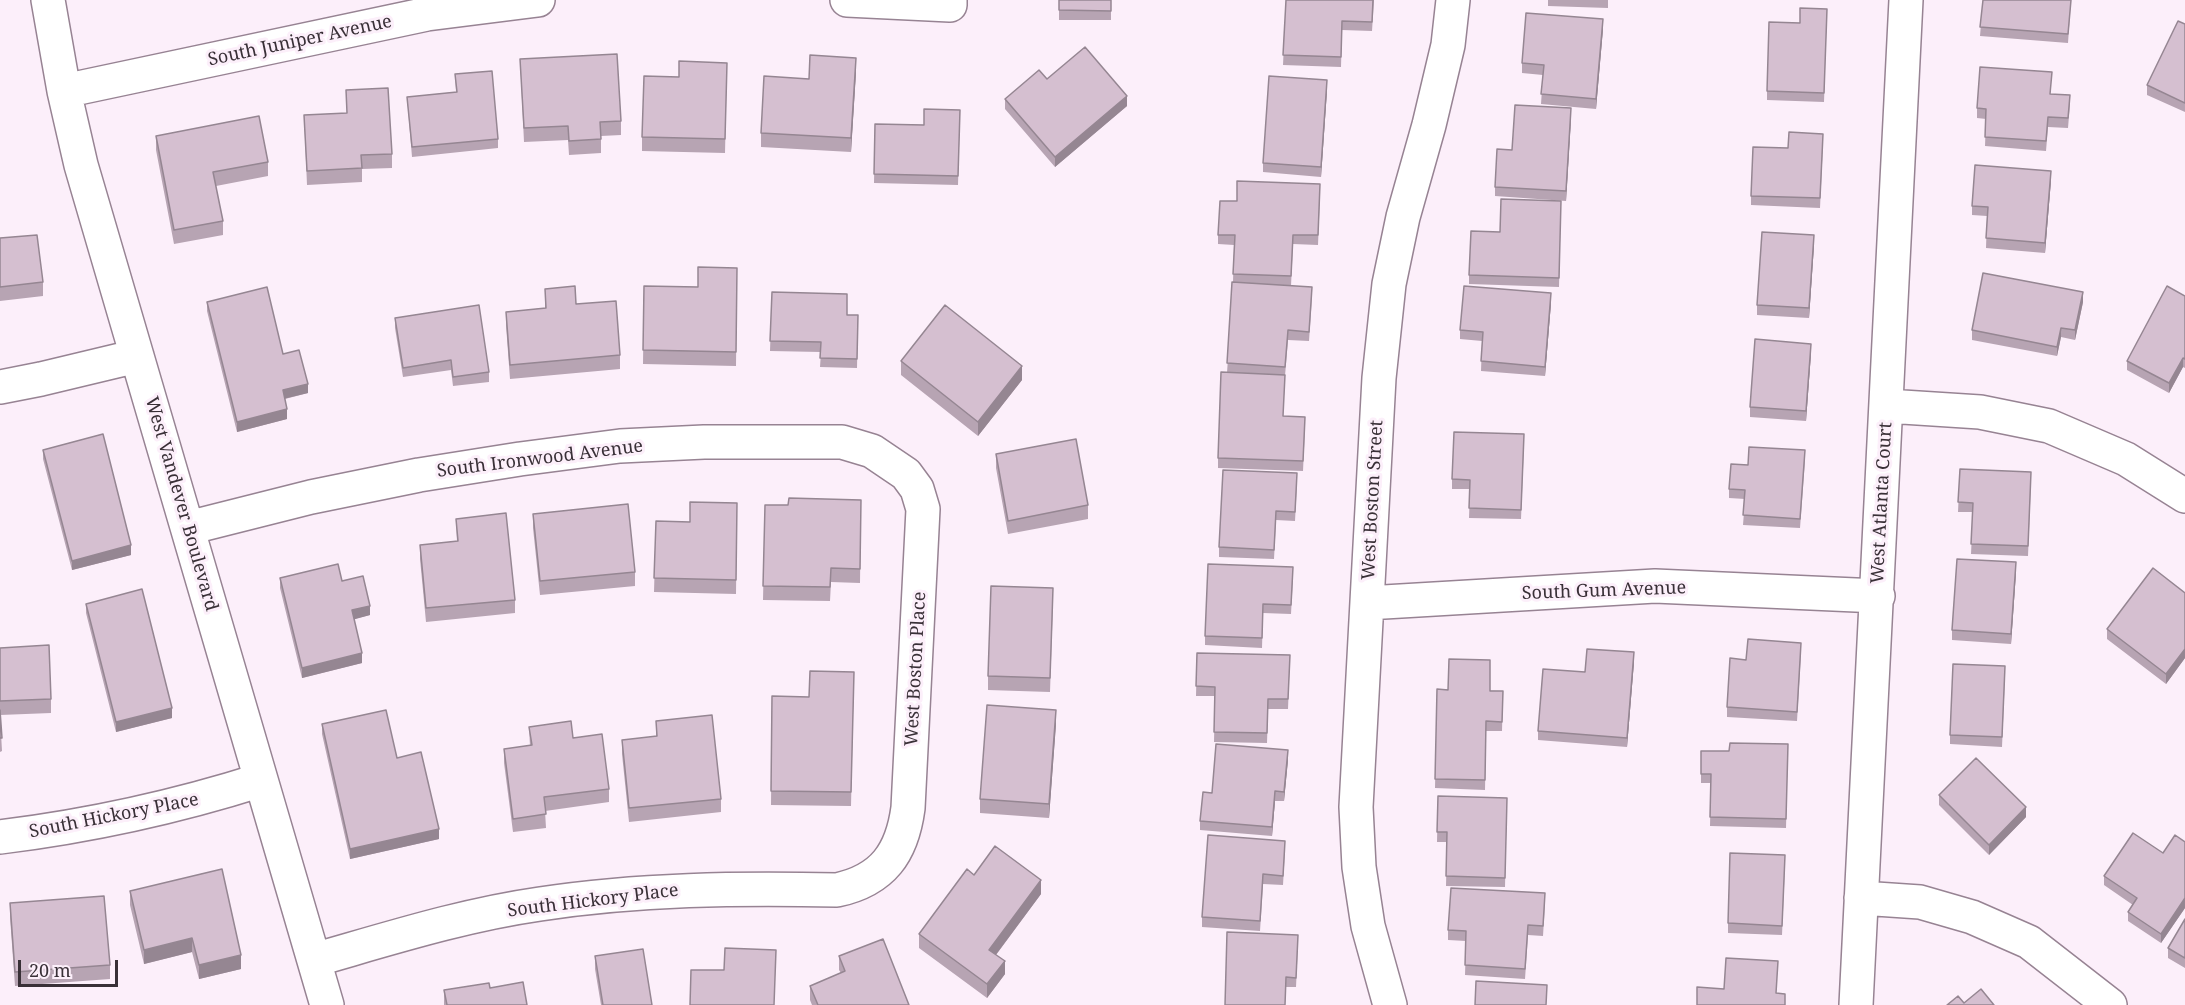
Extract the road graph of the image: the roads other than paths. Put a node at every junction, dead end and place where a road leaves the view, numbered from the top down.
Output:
1 (48, 0) edge
2 (538, 0) edge
3 (847, 0) edge
4 (1453, 0) edge
5 (1906, 0) edge
6 (950, 3) edge
7 (64, 91) junction
8 (137, 356) junction
9 (0, 387) edge
10 (1887, 406) junction
11 (893, 465) joint
12 (2185, 496) edge
13 (188, 528) junction
14 (1878, 596) junction
15 (1367, 603) junction
16 (261, 780) junction
17 (0, 837) edge
18 (876, 875) joint
19 (1861, 898) junction
20 (314, 960) junction
21 (327, 1005) edge
22 (1390, 1005) edge
23 (1856, 1005) edge
24 (2110, 1005) edge

1 - 7 street, West Vandever Boulevard
2 - 7 street, South Juniper Avenue
3 - 6 street
4 - 15 street, West Boston Street
5 - 10 street, West Atlanta Court
7 - 8 street, West Vandever Boulevard
8 - 9 street
8 - 13 street, West Vandever Boulevard
10 - 12 street
10 - 14 street, West Atlanta Court
11 - 13 street, South Ironwood Avenue
11 - 18 street, West Boston Place
13 - 16 street, West Vandever Boulevard
14 - 15 street, South Gum Avenue
14 - 19 street, West Atlanta Court
15 - 22 street, West Boston Street
16 - 17 street, South Hickory Place
16 - 20 street, West Vandever Boulevard
18 - 20 street, South Hickory Place
19 - 23 street, West Atlanta Court
19 - 24 street
20 - 21 street, West Vandever Boulevard

